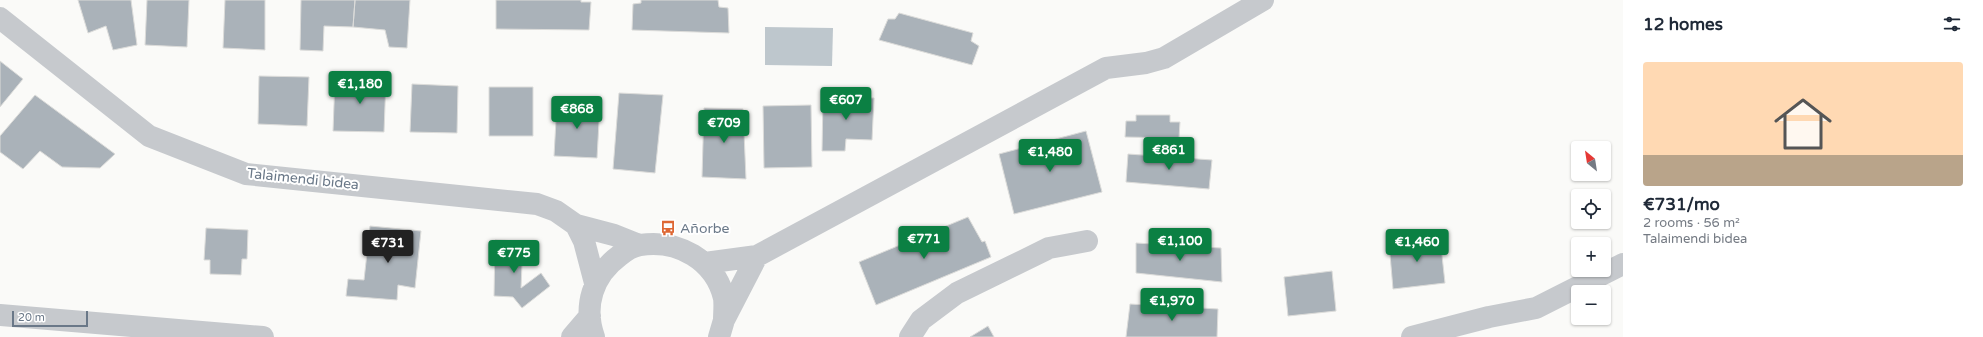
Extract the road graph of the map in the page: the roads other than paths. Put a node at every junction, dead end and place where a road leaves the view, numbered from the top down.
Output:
1 (1263, 0) edge
2 (0, 18) edge
3 (576, 225) junction
4 (1087, 241) dead end
5 (639, 245) junction
6 (757, 256) junction
7 (705, 263) junction
8 (1623, 264) edge
9 (595, 283) junction
10 (0, 316) edge
11 (590, 316) junction
12 (722, 328) edge
13 (263, 337) edge
14 (572, 337) edge
15 (594, 337) edge
16 (910, 337) edge
17 (1412, 337) edge

1 - 6 street
2 - 3 street, Talaimendi bidea
3 - 5 street, Talaimendi bidea
3 - 9 street, Talaimendi bidea
4 - 16 street
5 - 7 street
5 - 9 street
6 - 7 street
6 - 12 street
7 - 12 street
8 - 17 street
9 - 11 street
10 - 13 street
11 - 14 street
11 - 15 street

